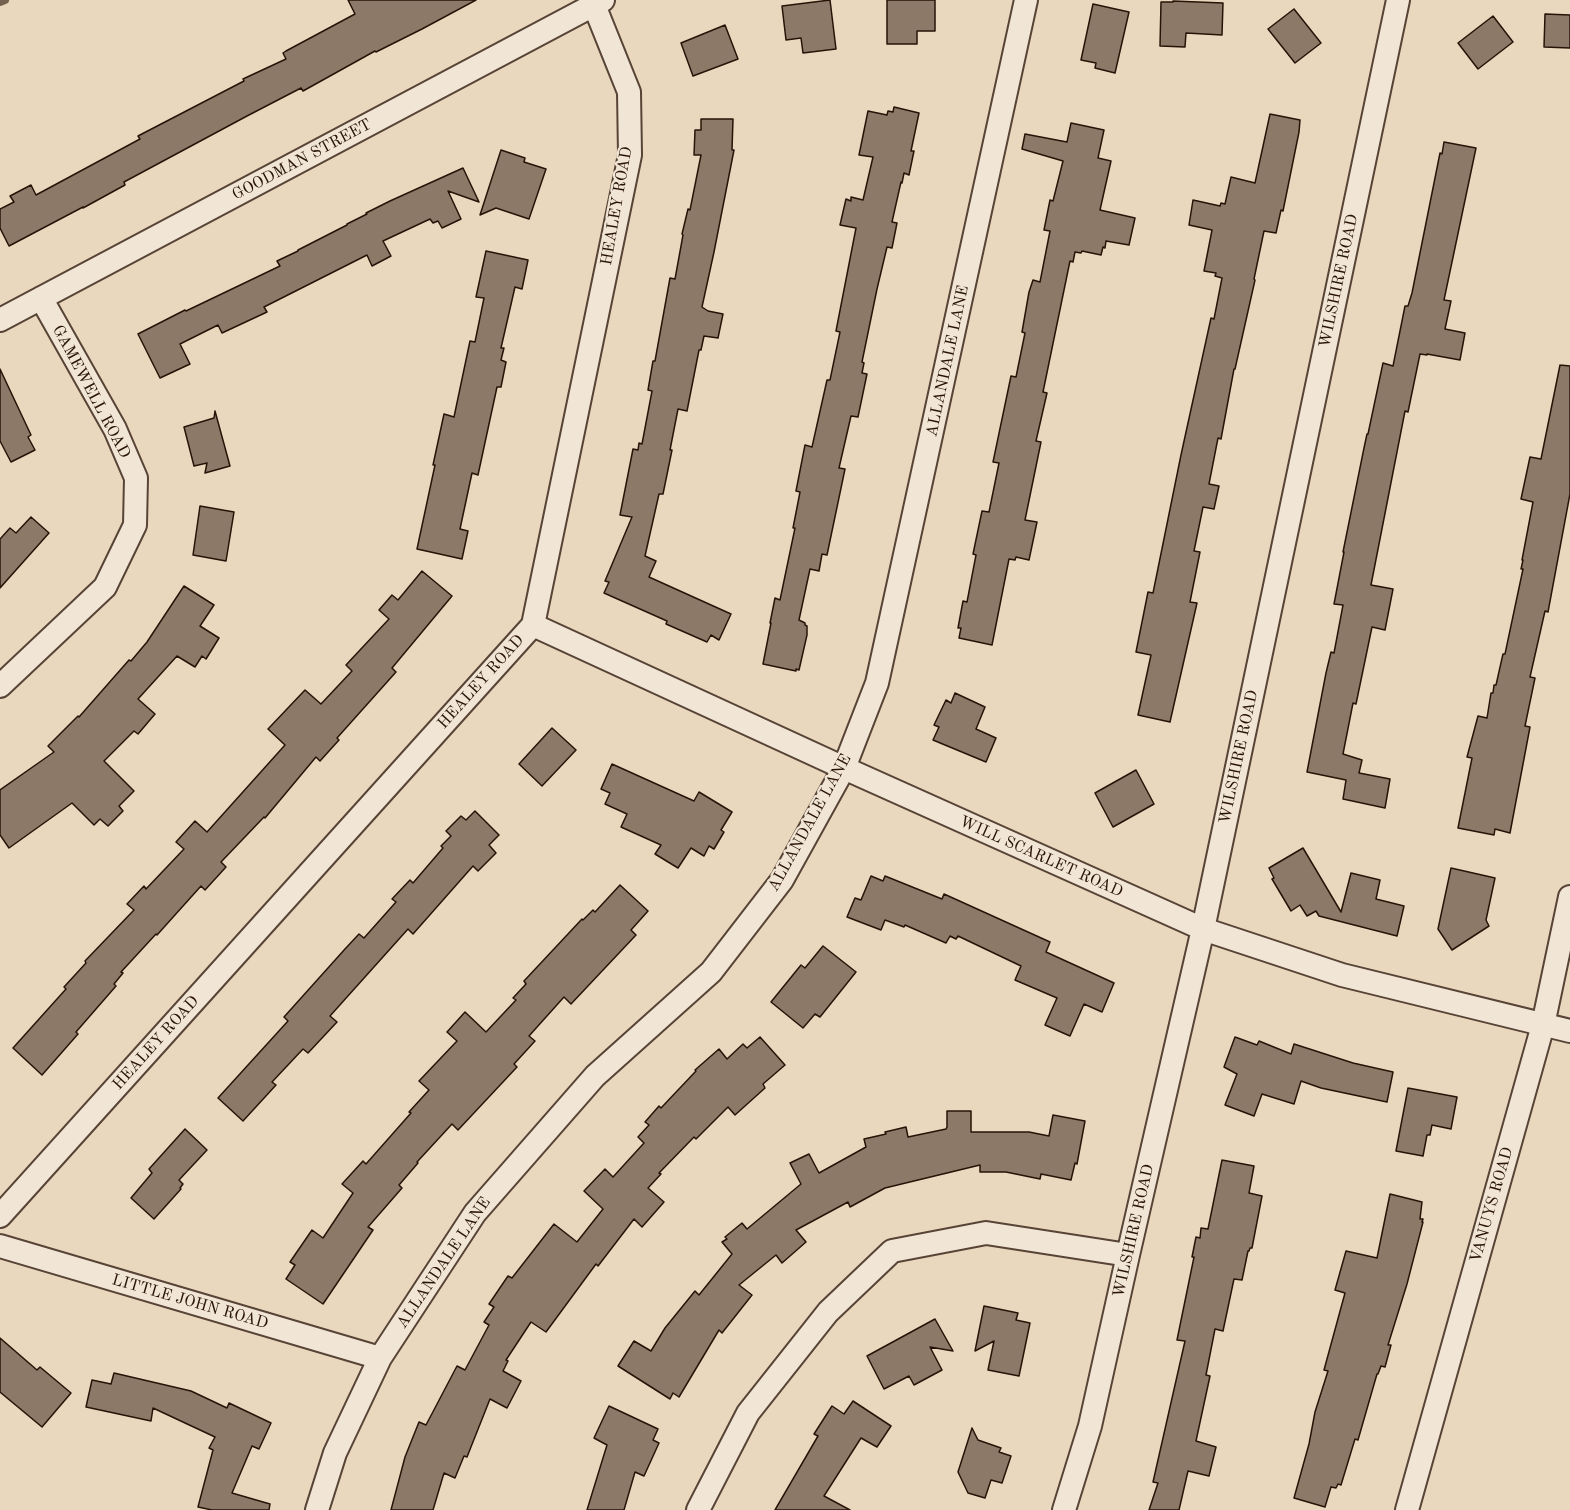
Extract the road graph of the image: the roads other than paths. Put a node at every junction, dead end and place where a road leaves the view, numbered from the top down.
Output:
1 (1026, 0) edge
2 (1398, 0) edge
3 (596, 1) edge
4 (41, 298) junction
5 (0, 320) edge
6 (533, 625) junction
7 (0, 686) edge
8 (844, 768) junction
9 (1570, 897) edge
10 (1203, 929) junction
11 (1543, 1025) junction
12 (1570, 1031) edge
13 (0, 1216) edge
14 (0, 1246) edge
15 (1128, 1255) junction
16 (380, 1358) junction
17 (317, 1510) edge
18 (698, 1510) edge
19 (1064, 1510) edge
20 (1407, 1510) edge

1 - 8 street, ALLANDALE LANE
2 - 10 street, WILSHIRE ROAD
3 - 4 street, GOODMAN STREET
3 - 6 street, HEALEY ROAD
4 - 5 street, GOODMAN STREET
4 - 7 street, GAMEWELL ROAD
6 - 8 street, WILL SCARLET ROAD
6 - 13 street, HEALEY ROAD
8 - 10 street, WILL SCARLET ROAD
8 - 16 street, ALLANDALE LANE
9 - 11 street, VANUYS ROAD
10 - 11 street, WILL SCARLET ROAD
10 - 15 street, WILSHIRE ROAD
11 - 12 street, WILL SCARLET ROAD
11 - 20 street, VANUYS ROAD
14 - 16 street, LITTLE JOHN ROAD
15 - 18 street
15 - 19 street, WILSHIRE ROAD
16 - 17 street, ALLANDALE LANE

